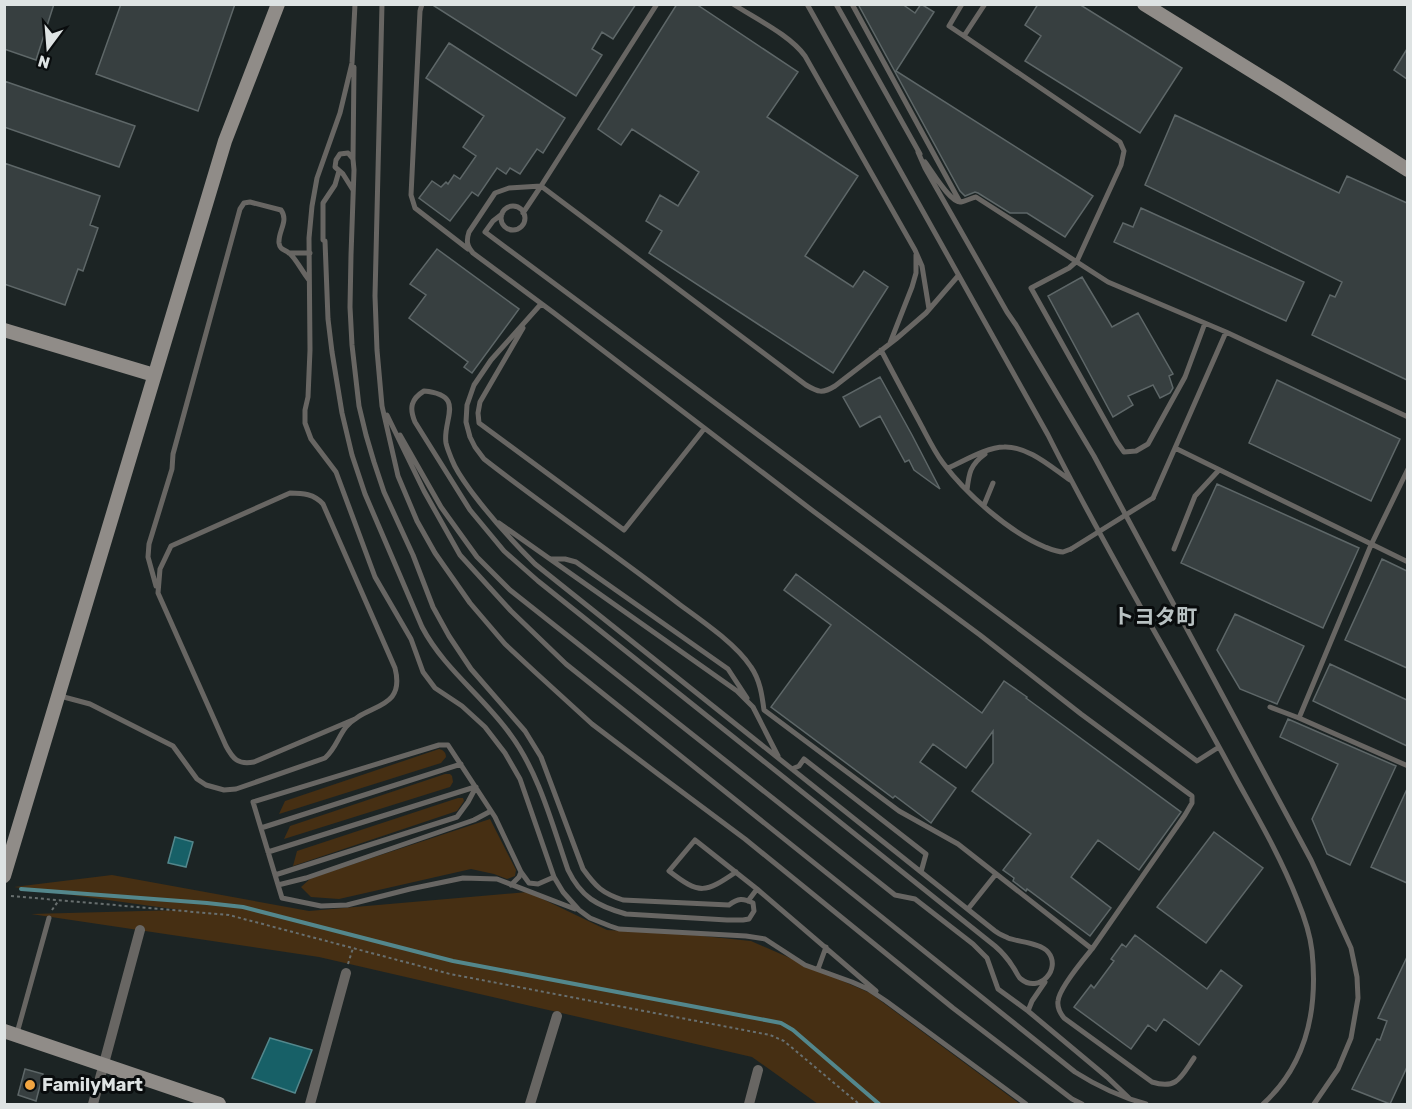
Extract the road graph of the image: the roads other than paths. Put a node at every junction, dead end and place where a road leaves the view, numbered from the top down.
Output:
1 (278, 4) edge
2 (355, 4) edge
3 (382, 4) edge
4 (422, 4) edge
5 (657, 4) edge
6 (733, 4) edge
7 (807, 4) edge
8 (836, 4) edge
9 (852, 4) edge
10 (962, 4) edge
11 (985, 4) edge
12 (1144, 4) edge
13 (354, 25) junction
14 (964, 36) junction
15 (918, 152) junction
16 (353, 159) junction
17 (1407, 170) edge
18 (339, 171) junction
19 (541, 186) junction
20 (353, 190) junction
21 (960, 202) junction
22 (523, 213) junction
23 (502, 214) junction
24 (915, 250) junction
25 (289, 253) junction
26 (310, 253) junction
27 (473, 253) junction
28 (1077, 261) junction
29 (958, 276) junction
30 (310, 282) junction
31 (541, 304) junction
32 (929, 309) junction
33 (529, 318) junction
34 (1205, 323) junction
35 (4, 330) edge
36 (1226, 332) junction
37 (890, 343) junction
38 (881, 350) junction
39 (154, 375) junction
40 (382, 406) junction
41 (1407, 417) edge
42 (704, 429) junction
43 (1175, 448) junction
44 (991, 450) junction
45 (948, 468) junction
46 (1407, 469) edge
47 (1219, 470) junction
48 (1071, 481) junction
49 (993, 483) dead end
50 (967, 490) junction
51 (984, 505) junction
52 (491, 517) junction
53 (1371, 545) junction
54 (1174, 549) dead end
55 (549, 559) junction
56 (1407, 562) edge
57 (158, 593) junction
58 (58, 695) junction
59 (1270, 707) dead end
60 (753, 708) junction
61 (1299, 718) junction
62 (355, 719) junction
63 (1219, 747) junction
64 (779, 759) junction
65 (461, 764) junction
66 (1407, 766) edge
67 (792, 769) junction
68 (476, 787) junction
69 (491, 811) junction
70 (261, 828) junction
71 (268, 852) junction
72 (521, 872) junction
73 (736, 872) junction
74 (921, 872) junction
75 (275, 874) junction
76 (996, 874) junction
77 (4, 876) edge
78 (554, 877) junction
79 (278, 885) junction
80 (511, 885) junction
81 (757, 889) junction
82 (748, 901) junction
83 (968, 909) junction
84 (579, 910) junction
85 (49, 918) road end
86 (140, 930) dead end
87 (825, 947) junction
88 (1092, 949) junction
89 (818, 969) junction
90 (346, 973) road end
91 (1049, 975) junction
92 (888, 1002) junction
93 (1028, 1011) junction
94 (557, 1016) dead end
95 (11, 1033) edge
96 (1194, 1058) dead end
97 (103, 1065) junction
98 (758, 1070) dead end
99 (1132, 1101) junction
100 (93, 1104) edge
101 (219, 1104) edge
102 (310, 1104) edge
103 (530, 1104) edge
104 (749, 1104) edge
105 (1026, 1104) edge
106 (1082, 1104) edge
107 (1146, 1104) edge
108 (1263, 1104) edge
109 (1314, 1104) edge

1 - 39 street
2 - 13 lane
3 - 40 lane
4 - 27 lane
5 - 19 lane
6 - 24 lane
7 - 29 lane
8 - 15 lane
9 - 21 lane
10 - 14 lane
11 - 14 lane
12 - 17 street
13 - 16 lane
13 - 26 lane
14 - 28 lane
15 - 21 lane
15 - 109 lane
16 - 18 lane
16 - 20 lane
18 - 20 lane
18 - 82 lane
19 - 22 lane
19 - 27 lane
19 - 38 lane
20 - 82 lane
21 - 28 lane
22 - 23 lane
22 - 23 lane
23 - 63 lane
24 - 32 lane
24 - 37 lane
25 - 26 lane
25 - 30 lane
25 - 57 lane
26 - 30 lane
27 - 31 lane
28 - 34 lane
28 - 34 lane
29 - 32 lane
29 - 48 lane
30 - 78 lane
31 - 33 lane
31 - 42 lane
32 - 37 lane
33 - 42 lane
33 - 76 lane
34 - 36 lane
35 - 39 street
36 - 41 lane
36 - 43 lane
37 - 38 lane
38 - 45 lane
39 - 58 street
40 - 93 lane
40 - 99 lane
40 - 106 lane
42 - 88 lane
43 - 47 lane
43 - 51 lane, bridge
44 - 45 lane
44 - 48 lane
44 - 50 lane
45 - 50 lane
46 - 53 lane
47 - 53 lane
47 - 54 lane
48 - 63 lane
49 - 51 lane
50 - 51 lane
52 - 55 lane
52 - 64 lane
52 - 91 lane
53 - 56 lane
53 - 61 lane
55 - 60 lane
55 - 60 lane
57 - 62 lane
57 - 62 lane
58 - 62 lane
58 - 77 street
59 - 61 lane
60 - 64 lane
61 - 66 lane
63 - 108 lane
64 - 67 lane
65 - 68 lane
65 - 70 lane
65 - 70 lane
67 - 74 lane
67 - 74 lane
68 - 69 lane
68 - 71 lane
68 - 75 lane
69 - 72 lane
69 - 79 lane
70 - 71 lane
71 - 75 lane
72 - 78 lane
72 - 80 lane
73 - 73 lane
73 - 81 lane
74 - 83 lane
75 - 79 lane
76 - 83 lane
76 - 88 lane
78 - 84 lane
79 - 80 lane
80 - 84 lane
81 - 82 lane
81 - 87 lane
83 - 91 lane
84 - 89 lane
85 - 95 lane
86 - 97 street
87 - 89 lane
87 - 92 lane
88 - 96 lane
89 - 92 lane
90 - 102 street
91 - 93 lane
92 - 105 lane
93 - 99 lane
94 - 103 street
95 - 97 street
97 - 100 street
97 - 101 street
98 - 104 street
99 - 107 lane

